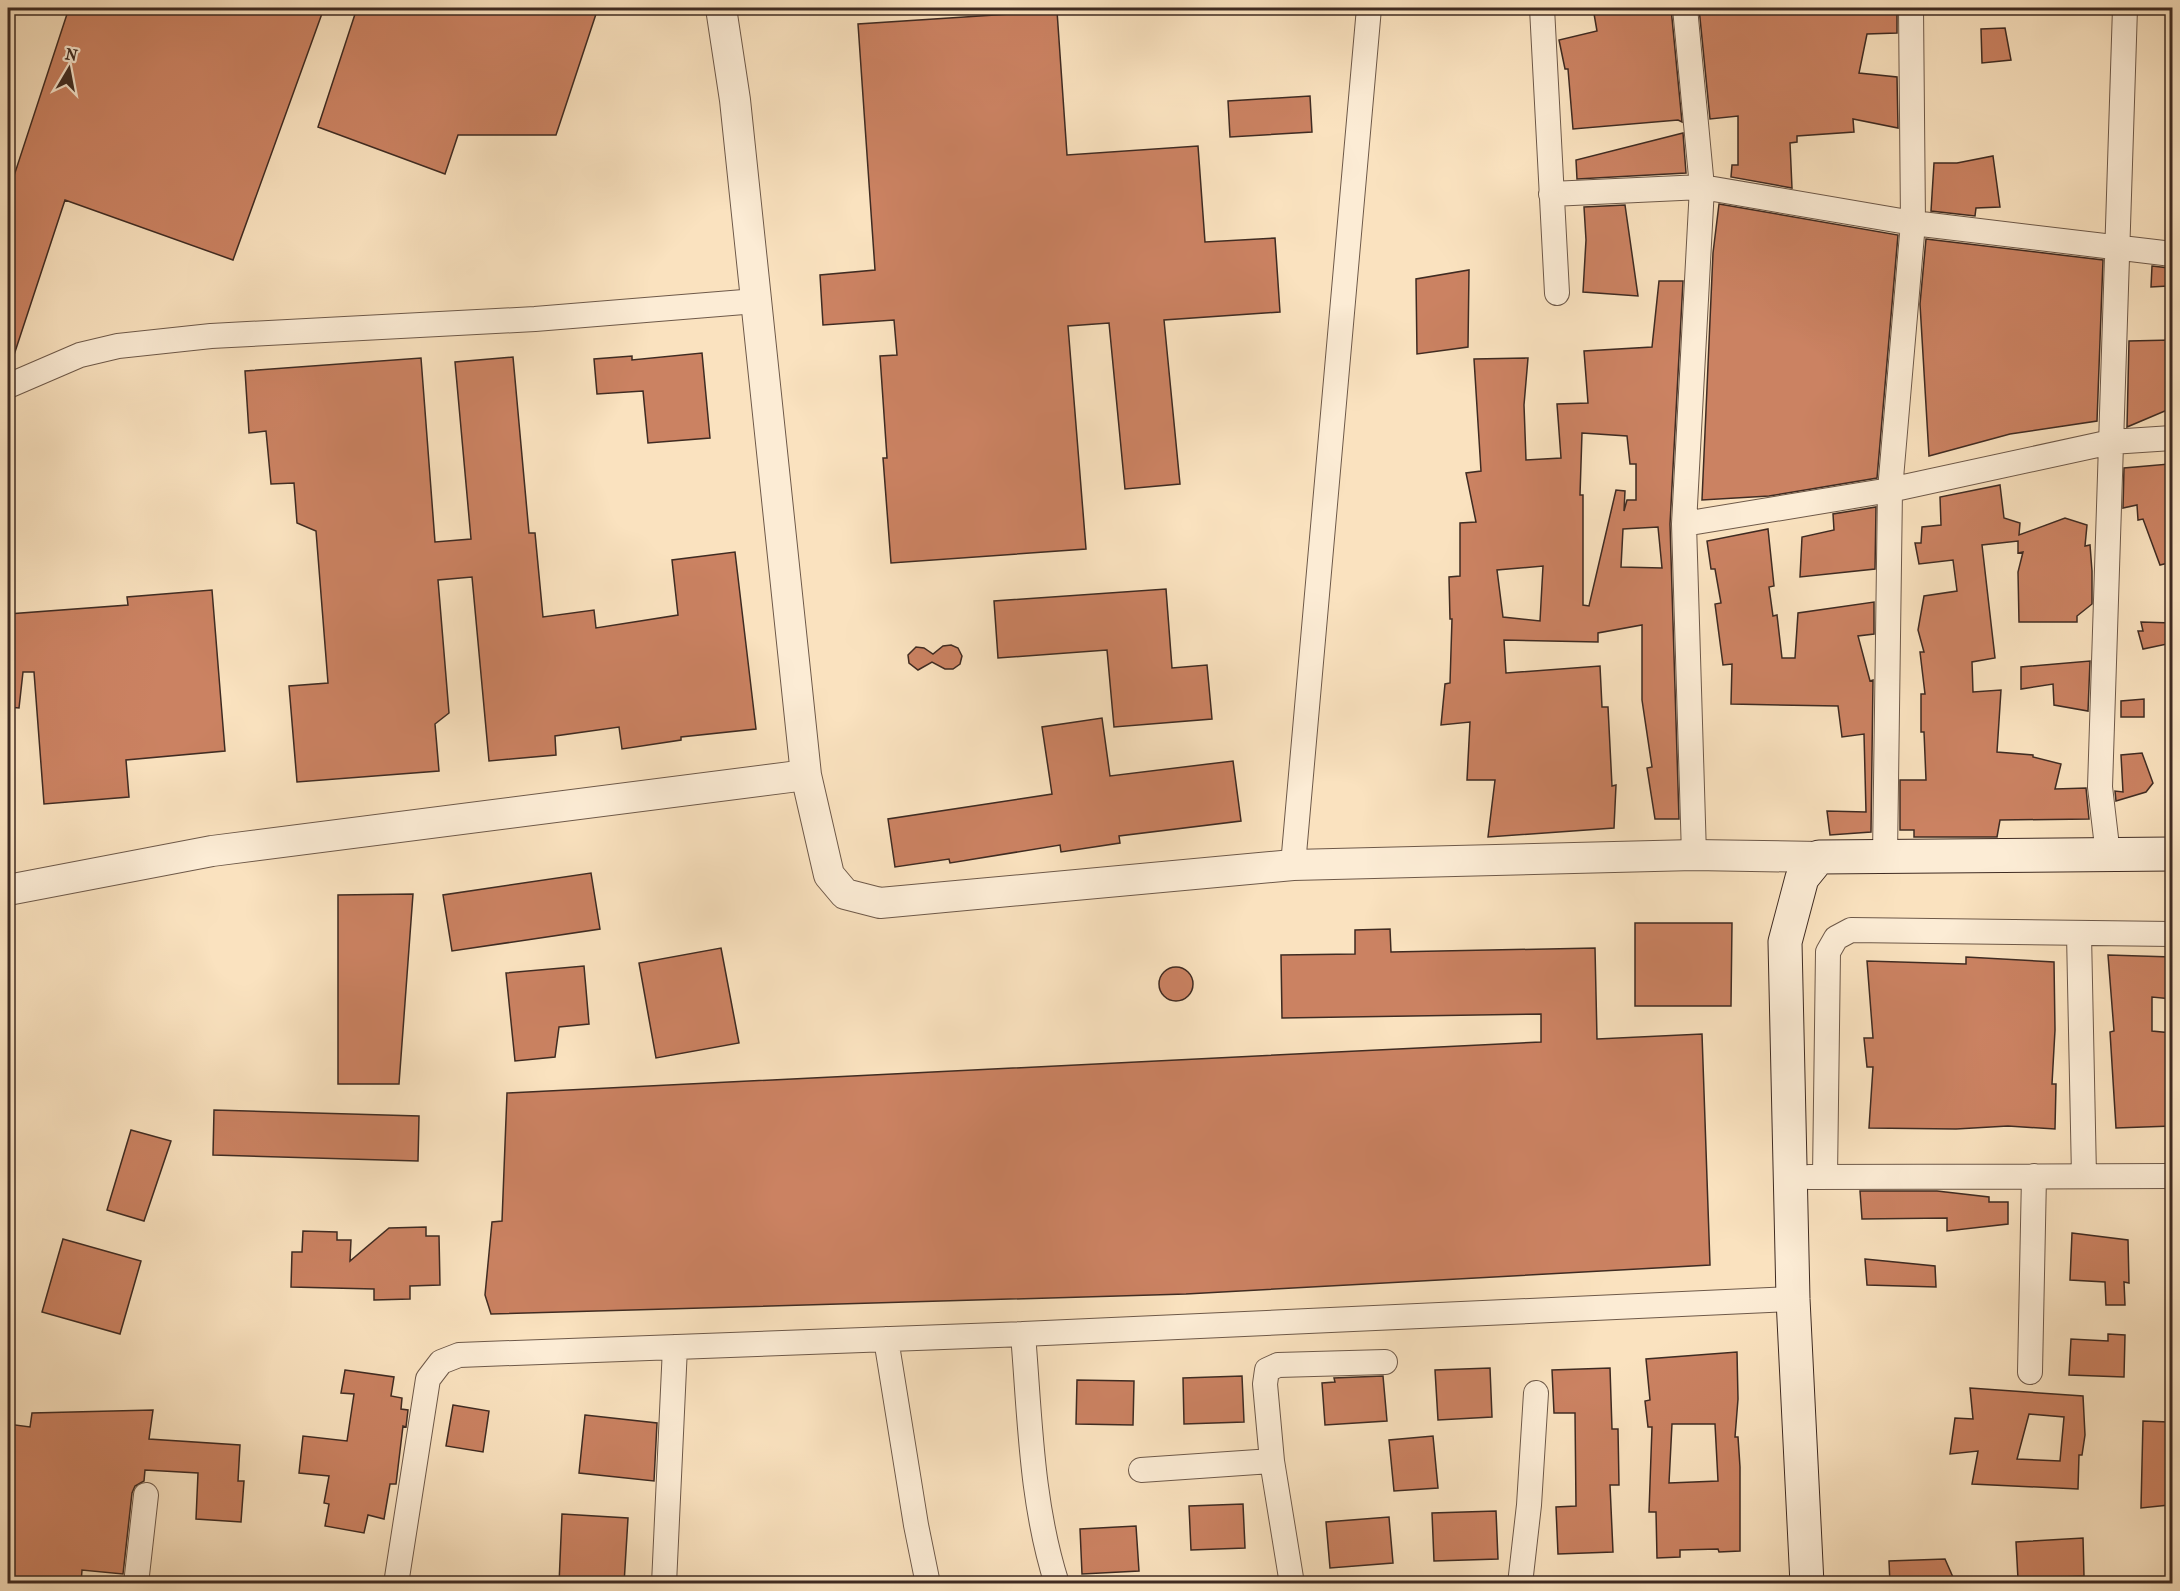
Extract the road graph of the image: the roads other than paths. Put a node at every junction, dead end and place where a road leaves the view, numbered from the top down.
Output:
1 (721, 8) edge
2 (1368, 8) edge
3 (1542, 8) edge
4 (1686, 8) edge
5 (1911, 8) edge
6 (2125, 8) edge
7 (1702, 187) junction
8 (1551, 194) junction
9 (1913, 223) junction
10 (2116, 246) junction
11 (2172, 254) edge
12 (1557, 293) dead end
13 (756, 301) junction
14 (8, 386) edge
15 (2172, 438) edge
16 (2111, 442) junction
17 (1890, 490) junction
18 (1684, 524) junction
19 (806, 775) junction
20 (2172, 854) edge
21 (1694, 855) junction
22 (2108, 855) junction
23 (1885, 856) junction
24 (1818, 857) junction
25 (1293, 865) junction
26 (8, 890) edge
27 (2079, 934) junction
28 (2172, 934) edge
29 (2034, 1176) junction
30 (2084, 1176) junction
31 (2172, 1176) edge
32 (1825, 1177) junction
33 (1791, 1178) junction
34 (1793, 1299) junction
35 (1023, 1334) junction
36 (886, 1339) junction
37 (675, 1347) junction
38 (1385, 1362) dead end
39 (2030, 1372) dead end
40 (1536, 1393) dead end
41 (1272, 1461) junction
42 (1141, 1470) dead end
43 (146, 1495) dead end
44 (136, 1584) edge
45 (396, 1584) edge
46 (664, 1584) edge
47 (928, 1584) edge
48 (1057, 1584) edge
49 (1292, 1584) edge
50 (1520, 1584) edge
51 (1807, 1584) edge

1 - 13 street
2 - 25 street
3 - 8 street
4 - 7 street
5 - 9 street
6 - 10 street
7 - 8 street
7 - 9 street
7 - 18 street
8 - 12 street
9 - 10 street
9 - 17 street
10 - 11 street
10 - 16 street
13 - 14 street
13 - 19 street
15 - 16 street
16 - 17 street
16 - 22 street
17 - 18 street
17 - 23 street
18 - 21 street
19 - 25 street
19 - 26 street
20 - 22 main road
21 - 24 street
21 - 25 street
22 - 23 main road
23 - 24 main road
24 - 33 main road
27 - 28 street
27 - 30 street
27 - 32 street
29 - 30 street
29 - 32 street
29 - 39 street
30 - 31 street
32 - 33 street
33 - 34 main road
34 - 35 street
34 - 51 main road
35 - 36 street
35 - 48 street
36 - 37 street
36 - 47 street
37 - 45 street
37 - 46 street
38 - 41 street
40 - 50 street
41 - 42 street
41 - 49 street
43 - 44 street

